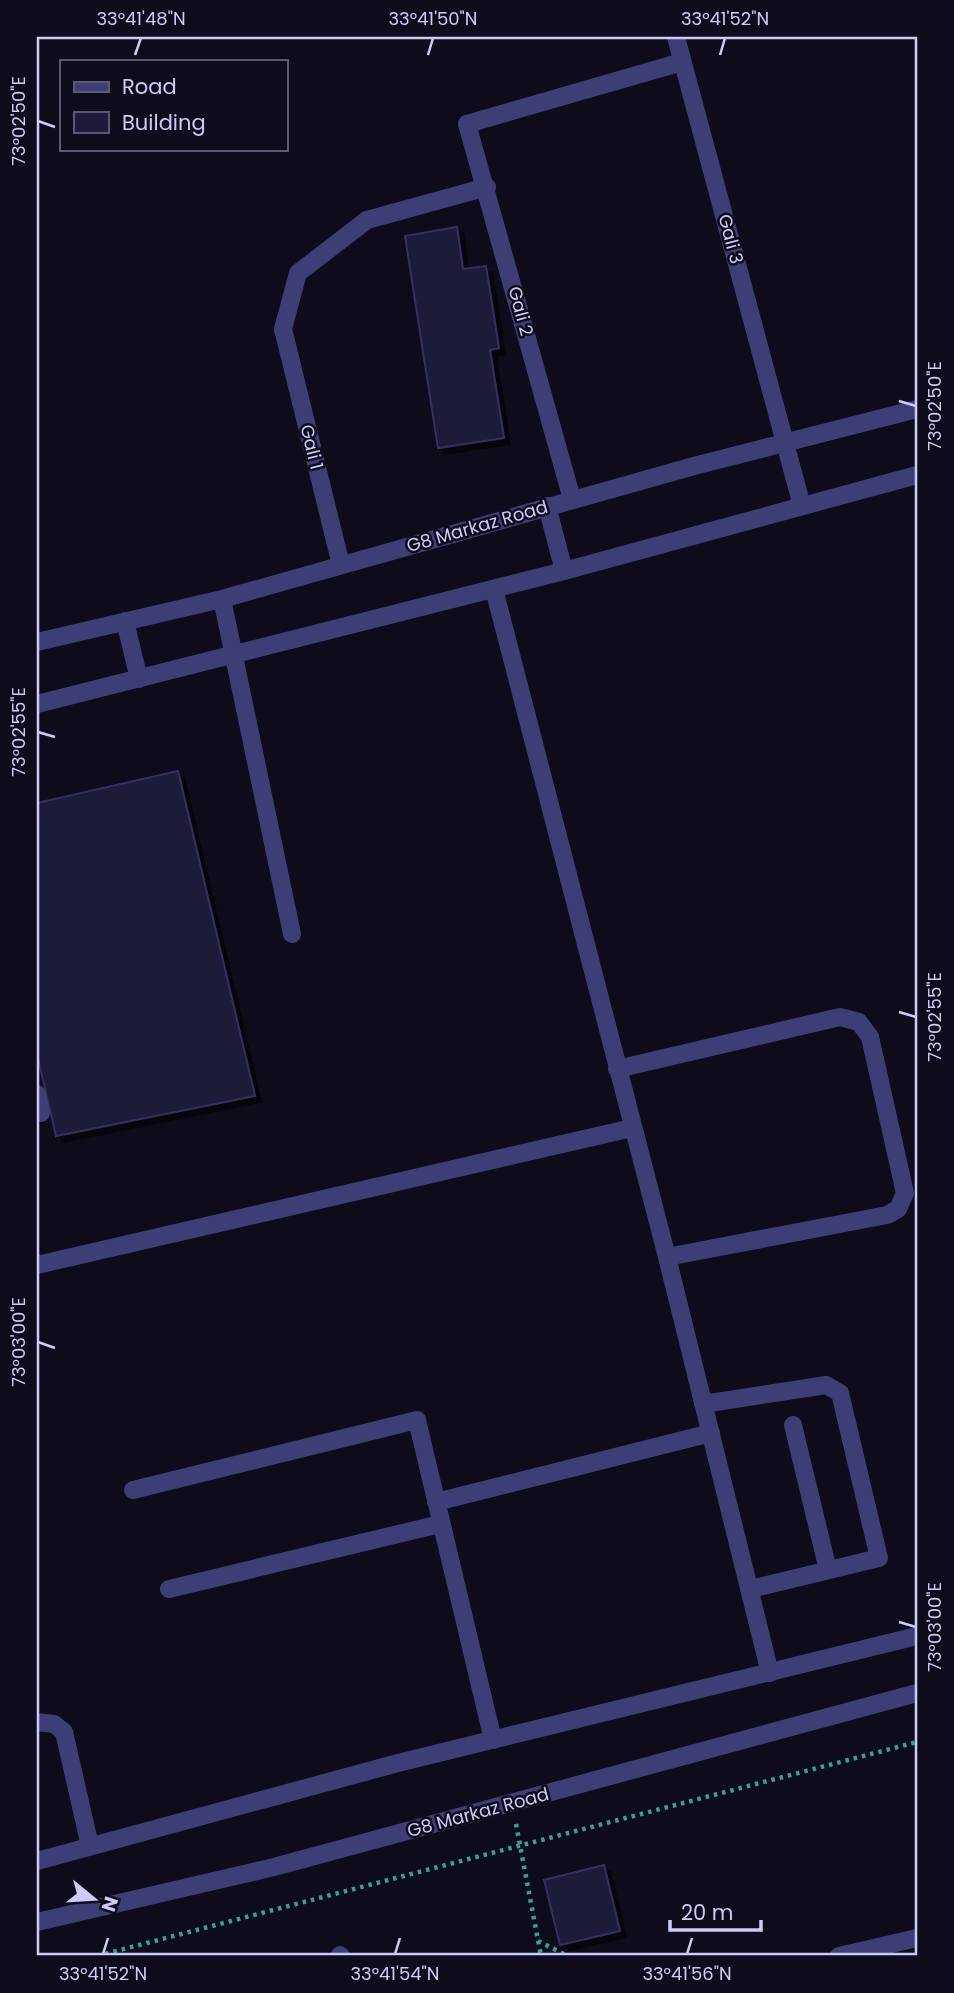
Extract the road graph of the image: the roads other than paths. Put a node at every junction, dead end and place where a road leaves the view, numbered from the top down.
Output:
1 (676, 37) edge
2 (682, 62) junction
3 (487, 187) junction
4 (917, 409) edge
5 (786, 442) junction
6 (917, 475) edge
7 (572, 499) junction
8 (547, 506) junction
9 (802, 506) junction
10 (341, 565) junction
11 (564, 571) junction
12 (494, 589) junction
13 (222, 599) junction
14 (125, 621) junction
15 (37, 642) edge
16 (235, 655) junction
17 (139, 679) junction
18 (37, 704) edge
19 (292, 934) dead end
20 (617, 1069) junction
21 (37, 1094) edge
22 (41, 1113) dead end
23 (632, 1128) junction
24 (667, 1256) junction
25 (37, 1265) edge
26 (703, 1404) junction
27 (793, 1425) dead end
28 (711, 1433) junction
29 (133, 1490) dead end
30 (436, 1502) junction
31 (440, 1524) junction
32 (828, 1570) junction
33 (169, 1589) dead end
34 (751, 1589) junction
35 (917, 1636) edge
36 (770, 1672) junction
37 (917, 1693) edge
38 (37, 1722) edge
39 (493, 1740) junction
40 (90, 1846) junction
41 (37, 1861) edge
42 (37, 1922) edge
43 (917, 1938) edge
44 (839, 1956) edge

1 - 2 street, Gali 3
2 - 3 street, Gali 2
2 - 5 street, Gali 3
3 - 7 street, Gali 2
3 - 10 street, Gali 1
4 - 5 street, G8 Markaz Road
5 - 7 street, G8 Markaz Road
5 - 9 street, Gali 3
6 - 9 street
7 - 8 street, G8 Markaz Road
8 - 10 street, G8 Markaz Road
8 - 11 street
9 - 11 street
10 - 13 street, G8 Markaz Road
11 - 12 street
12 - 16 street
12 - 20 street
13 - 14 street, G8 Markaz Road
13 - 16 street
14 - 15 street, G8 Markaz Road
14 - 17 street
16 - 17 street
16 - 19 street
17 - 18 street
20 - 23 street
20 - 24 street
21 - 22 street
23 - 24 street
23 - 25 street
24 - 26 street
26 - 28 street
26 - 32 street
27 - 32 street
28 - 30 street
28 - 34 street
29 - 30 street
30 - 31 street
31 - 33 street
31 - 39 street
32 - 34 street
34 - 36 street
35 - 36 street
36 - 39 street
37 - 42 street, G8 Markaz Road
38 - 40 street
39 - 40 street
40 - 41 street
43 - 44 street

